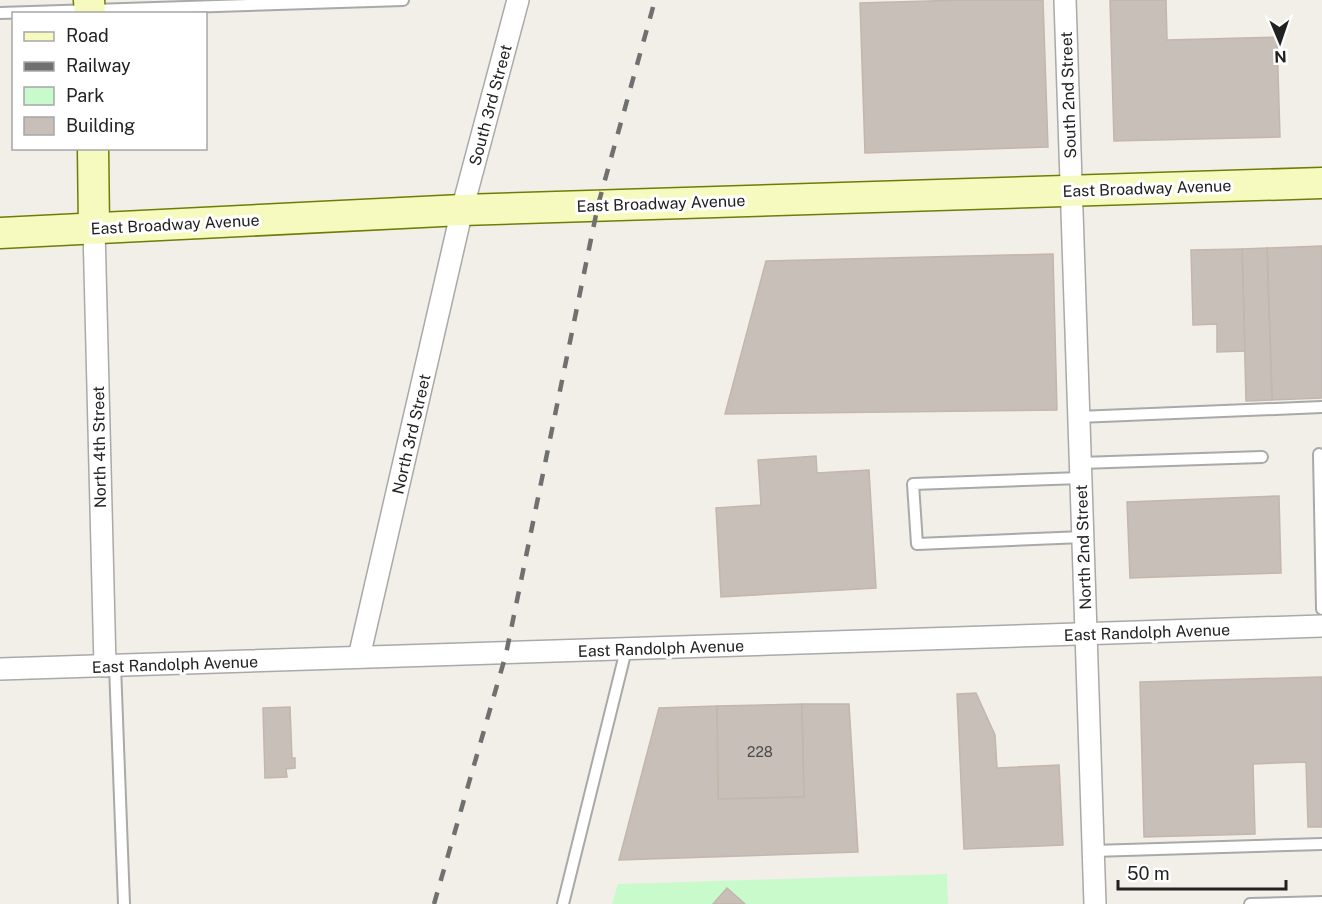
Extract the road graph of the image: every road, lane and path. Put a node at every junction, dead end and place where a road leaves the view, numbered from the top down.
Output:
1 (403, 0) edge
2 (518, 0) edge
3 (1065, 0) edge
4 (89, 8) edge
5 (0, 12) edge
6 (93, 150) edge
7 (1322, 183) edge
8 (1072, 190) junction
9 (462, 210) junction
10 (94, 229) junction
11 (0, 233) edge
12 (1322, 407) edge
13 (1078, 417) junction
14 (1319, 454) dead end
15 (1262, 457) dead end
16 (1081, 470) junction
17 (1083, 537) junction
18 (1322, 609) edge
19 (1322, 626) edge
20 (1086, 634) junction
21 (626, 650) junction
22 (360, 657) junction
23 (110, 666) junction
24 (0, 669) edge
25 (1322, 844) edge
26 (1093, 851) junction
27 (1322, 902) edge
28 (124, 904) edge
29 (563, 904) edge
30 (1095, 904) edge
31 (1250, 904) edge

1 - 4 lane
2 - 9 street, South 3rd Street
3 - 8 street, South 2nd Street
4 - 5 lane
6 - 10 main road
7 - 8 main road, East Broadway Avenue
8 - 9 main road, East Broadway Avenue
8 - 13 street, North 2nd Street
9 - 10 main road, East Broadway Avenue
9 - 22 street, North 3rd Street
10 - 11 main road, East Broadway Avenue
10 - 23 street, North 4th Street
12 - 13 lane
13 - 16 street, North 2nd Street
14 - 18 lane
15 - 16 lane
16 - 17 street, North 2nd Street
16 - 17 lane
17 - 20 street, North 2nd Street
19 - 20 street, East Randolph Avenue
20 - 21 street, East Randolph Avenue
20 - 26 street, North 2nd Street
21 - 22 street, East Randolph Avenue
21 - 29 lane
22 - 23 street, East Randolph Avenue
23 - 24 street, East Randolph Avenue
23 - 28 lane
25 - 26 lane
26 - 30 street, North 2nd Street
27 - 31 lane

